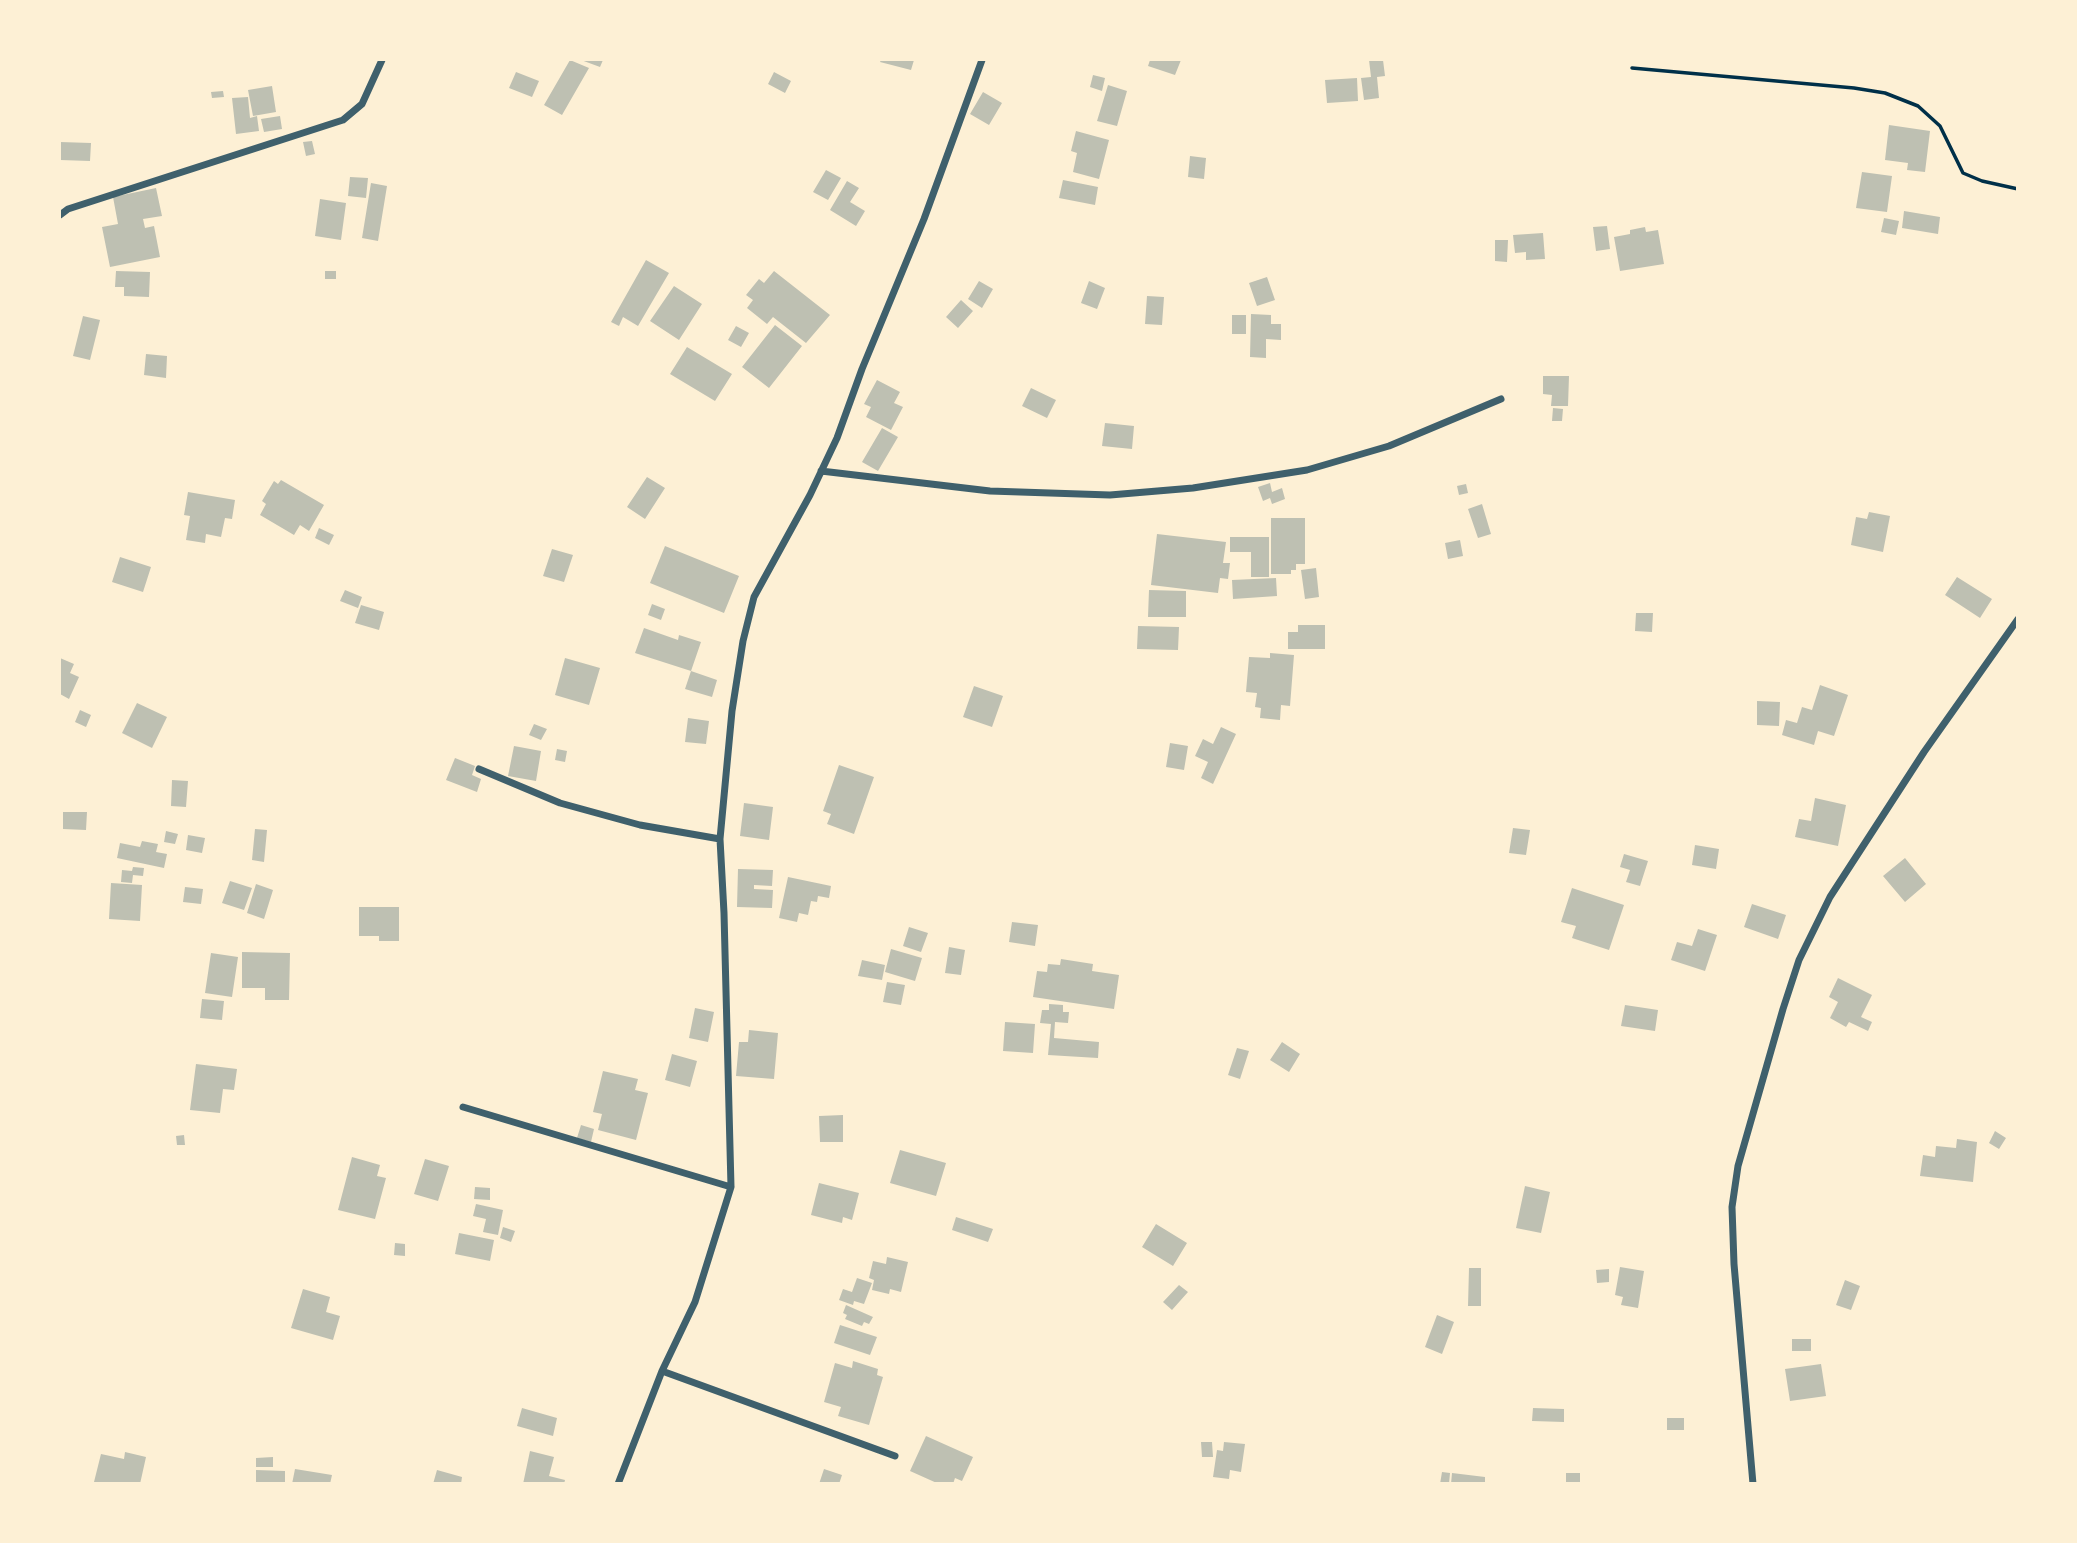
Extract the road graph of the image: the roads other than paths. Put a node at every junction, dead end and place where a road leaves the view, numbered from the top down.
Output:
1 (382, 60) edge
2 (982, 60) edge
3 (60, 215) edge
4 (1501, 399) dead end
5 (821, 471) junction
6 (2018, 619) edge
7 (479, 769) dead end
8 (720, 839) junction
9 (463, 1107) dead end
10 (731, 1187) junction
11 (662, 1371) junction
12 (895, 1456) dead end
13 (618, 1483) edge
14 (1753, 1483) edge

1 - 3 street
2 - 5 street
4 - 5 street
5 - 8 street
6 - 14 street
7 - 8 street
8 - 10 street
9 - 10 street
10 - 11 street
11 - 12 street
11 - 13 street

